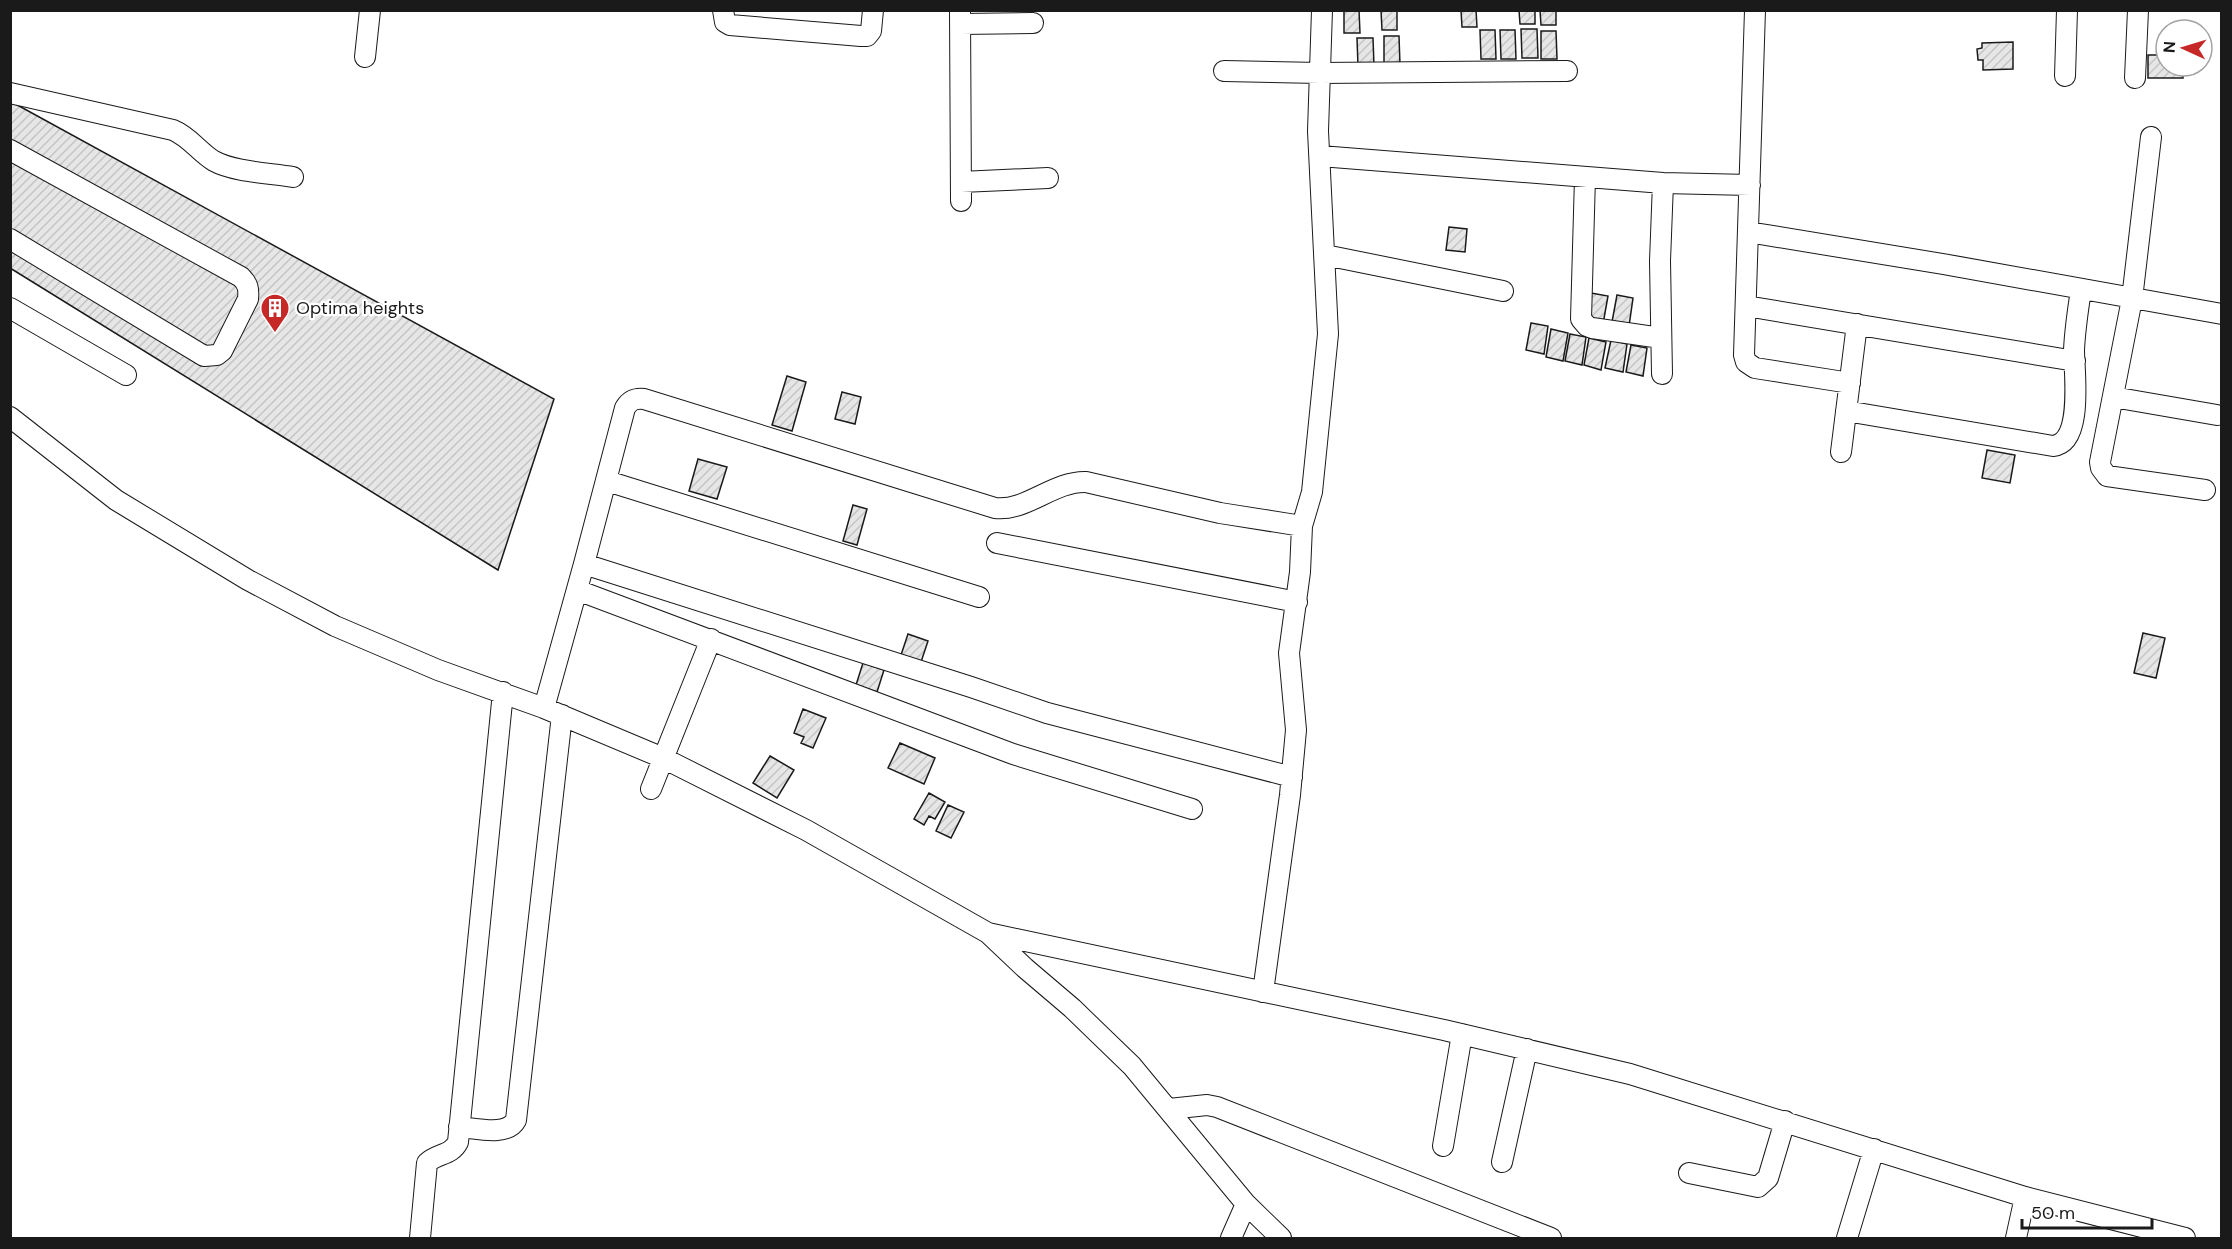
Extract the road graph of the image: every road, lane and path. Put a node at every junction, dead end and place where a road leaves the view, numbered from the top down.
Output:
1 (370, 10) edge
2 (723, 10) edge
3 (873, 10) edge
4 (1322, 10) edge
5 (1755, 10) edge
6 (2067, 10) edge
7 (2138, 10) edge
8 (960, 17) edge
9 (1033, 23) dead end
10 (365, 57) dead end
11 (1224, 71) dead end
12 (1567, 71) dead end
13 (1320, 73) junction
14 (2066, 76) dead end
15 (2135, 78) dead end
16 (11, 99) edge
17 (2151, 137) dead end
18 (10, 150) edge
19 (1320, 156) junction
20 (293, 177) dead end
21 (1585, 177) junction
22 (1048, 178) dead end
23 (1663, 183) junction
24 (1750, 185) junction
25 (1748, 232) junction
26 (10, 239) edge
27 (1325, 255) junction
28 (2080, 290) junction
29 (1503, 291) dead end
30 (2132, 299) junction
31 (1746, 306) junction
32 (10, 308) edge
33 (2222, 314) edge
34 (1857, 324) junction
35 (1661, 338) junction
36 (2075, 361) junction
37 (1662, 374) dead end
38 (126, 375) dead end
39 (1850, 383) junction
40 (2113, 397) junction
41 (1846, 411) junction
42 (2217, 415) dead end
43 (10, 417) edge
44 (1841, 452) dead end
45 (607, 481) junction
46 (2205, 490) dead end
47 (1302, 526) junction
48 (997, 543) dead end
49 (584, 564) junction
50 (577, 590) junction
51 (979, 597) dead end
52 (1297, 602) junction
53 (711, 639) junction
54 (503, 692) junction
55 (543, 708) junction
56 (562, 715) junction
57 (663, 758) junction
58 (1292, 777) junction
59 (651, 789) dead end
60 (1192, 808) dead end
61 (988, 933) junction
62 (1263, 992) junction
63 (1462, 1034) junction
64 (1527, 1049) junction
65 (1169, 1109) junction
66 (1785, 1121) junction
67 (459, 1127) junction
68 (1443, 1146) dead end
69 (1874, 1149) junction
70 (1502, 1162) dead end
71 (1689, 1173) dead end
72 (2025, 1197) junction
73 (1246, 1204) junction
74 (420, 1239) edge
75 (1231, 1239) edge
76 (1281, 1239) edge
77 (1551, 1239) edge
78 (1847, 1239) edge
79 (2016, 1239) edge
80 (2185, 1239) edge

1 - 10 street
2 - 3 street
4 - 13 street
5 - 24 street
6 - 14 street
7 - 15 street
8 - 9 street
8 - 22 street
11 - 13 street
12 - 13 street
13 - 19 street
16 - 20 street
17 - 30 street
18 - 26 street
19 - 21 street
19 - 27 street
21 - 23 street
21 - 35 street
23 - 24 street
23 - 35 street
24 - 25 street
25 - 28 street
25 - 31 street
27 - 29 street
27 - 47 street
28 - 30 street
28 - 36 street
30 - 33 street
30 - 40 street
31 - 34 street
31 - 39 street
32 - 38 street
34 - 36 street
34 - 39 street
35 - 37 street
36 - 41 street
39 - 41 street
40 - 42 street
40 - 46 street
41 - 44 street
43 - 54 street
45 - 47 street
45 - 49 street
45 - 51 street
47 - 52 street
48 - 52 street
49 - 50 street
49 - 58 street
50 - 53 street
50 - 55 street
52 - 58 street
53 - 57 street
53 - 60 street
54 - 55 street
54 - 67 street
55 - 56 street
56 - 57 street
56 - 67 street
57 - 59 street
57 - 61 street
58 - 62 street
61 - 62 street
61 - 65 street
62 - 63 street
63 - 64 street
63 - 68 street
64 - 66 street
64 - 70 street
65 - 73 street
65 - 77 street
66 - 69 street
66 - 71 street
67 - 74 street
69 - 72 street
69 - 78 street
72 - 79 street
72 - 80 street
73 - 75 street
73 - 76 street

